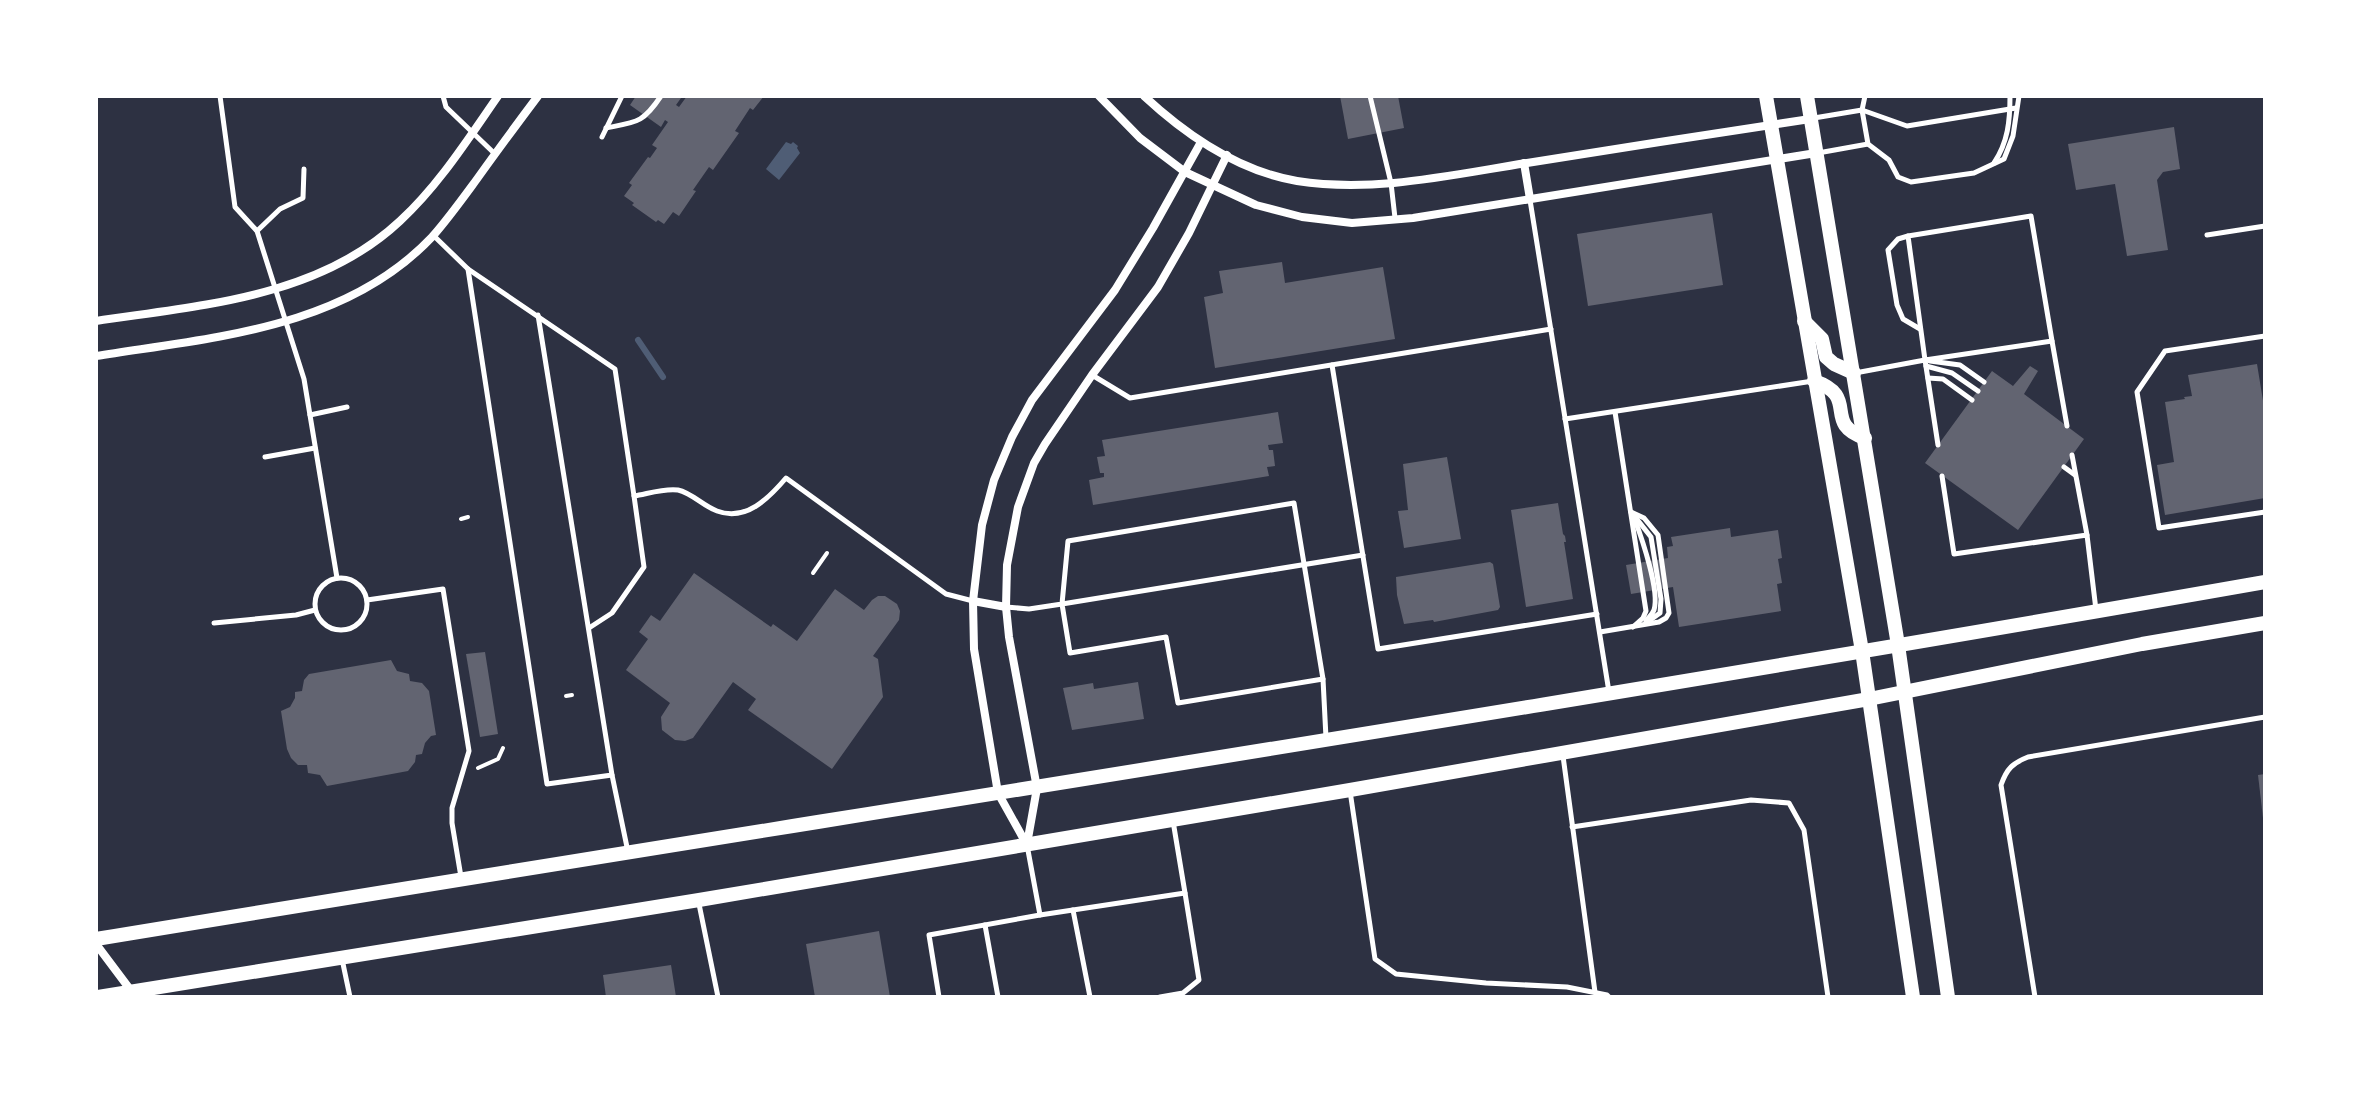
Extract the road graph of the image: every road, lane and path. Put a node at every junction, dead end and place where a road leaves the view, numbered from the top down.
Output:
1 (220, 96) edge
2 (443, 96) edge
3 (498, 96) edge
4 (538, 96) edge
5 (622, 96) edge
6 (661, 96) edge
7 (1099, 96) edge
8 (1144, 96) edge
9 (1370, 96) edge
10 (1766, 96) edge
11 (1807, 96) edge
12 (1865, 96) edge
13 (2010, 96) edge
14 (2019, 96) edge
15 (2013, 109) junction
16 (1862, 110) junction
17 (1810, 119) junction
18 (1770, 125) junction
19 (606, 128) junction
20 (472, 133) junction
21 (602, 137) dead end
22 (1201, 142) junction
23 (1868, 144) junction
24 (1816, 153) junction
25 (495, 154) junction
26 (1227, 155) junction
27 (1776, 158) junction
28 (1524, 163) junction
29 (304, 169) dead end
30 (1185, 172) junction
31 (1391, 183) junction
32 (1213, 185) junction
33 (1530, 199) junction
34 (1396, 219) junction
35 (2265, 226) edge
36 (257, 231) junction
37 (433, 235) junction
38 (2207, 235) dead end
39 (1908, 236) junction
40 (468, 269) junction
41 (276, 289) junction
42 (538, 315) junction
43 (96, 321) edge
44 (1804, 321) junction
45 (284, 323) junction
46 (1551, 329) junction
47 (1921, 329) junction
48 (2265, 336) edge
49 (2052, 341) junction
50 (96, 356) edge
51 (1926, 363) junction
52 (1332, 365) junction
53 (1854, 373) junction
54 (1092, 375) junction
55 (1928, 378) junction
56 (1814, 381) junction
57 (1984, 382) dead end
58 (1978, 391) dead end
59 (1972, 400) dead end
60 (347, 407) dead end
61 (1615, 412) junction
62 (310, 415) junction
63 (1565, 419) junction
64 (2067, 426) dead end
65 (1865, 438) junction
66 (1938, 445) dead end
67 (315, 448) junction
68 (265, 457) dead end
69 (2072, 457) dead end
70 (2064, 467) dead end
71 (1942, 476) dead end
72 (2076, 476) junction
73 (634, 496) junction
74 (1631, 512) junction
75 (2265, 512) edge
76 (468, 517) dead end
77 (461, 519) dead end
78 (2087, 535) junction
79 (827, 553) dead end
80 (1363, 555) junction
81 (1305, 563) junction
82 (813, 573) dead end
83 (337, 578) junction
84 (2265, 582) edge
85 (367, 600) junction
86 (973, 601) junction
87 (1062, 604) junction
88 (1006, 607) junction
89 (315, 610) junction
90 (2096, 611) junction
91 (1597, 614) junction
92 (214, 623) dead end
93 (2265, 623) edge
94 (1642, 625) junction
95 (1633, 627) junction
96 (589, 628) junction
97 (1600, 632) junction
98 (1898, 645) junction
99 (1862, 651) junction
100 (1323, 679) junction
101 (1904, 692) junction
102 (1610, 693) junction
103 (1869, 699) junction
104 (2265, 717) edge
105 (1326, 739) junction
106 (503, 748) dead end
107 (1563, 753) junction
108 (478, 768) dead end
109 (612, 775) junction
110 (1037, 788) junction
111 (1350, 790) junction
112 (998, 793) junction
113 (1173, 820) junction
114 (1572, 827) junction
115 (1027, 845) junction
116 (628, 853) junction
117 (461, 879) junction
118 (1185, 893) junction
119 (699, 900) junction
120 (1073, 910) junction
121 (1040, 915) junction
122 (985, 925) junction
123 (96, 942) edge
124 (342, 958) junction
125 (1595, 992) junction
126 (132, 994) edge
127 (98, 997) edge
128 (350, 997) edge
129 (718, 997) edge
130 (939, 997) edge
131 (998, 997) edge
132 (1090, 997) edge
133 (1160, 997) edge
134 (1609, 997) edge
135 (1828, 997) edge
136 (1913, 997) edge
137 (1948, 997) edge
138 (2035, 997) edge

1 - 36 lane
2 - 20 lane
3 - 20 street
4 - 25 street
5 - 19 lane
6 - 19 lane
7 - 30 street
8 - 22 street
9 - 31 lane
10 - 18 main road
11 - 17 main road
12 - 16 lane
13 - 15 lane
14 - 15 lane
15 - 16 lane
15 - 23 lane
16 - 17 lane
16 - 23 lane
17 - 18 street
17 - 24 main road
18 - 27 main road
18 - 28 street
19 - 21 lane
20 - 25 lane
20 - 41 street
22 - 26 street
22 - 30 street
23 - 24 lane
24 - 27 street
24 - 53 main road
25 - 37 street
26 - 31 street
26 - 32 street
27 - 33 street
27 - 44 main road
28 - 31 street
28 - 33 street
29 - 36 lane
30 - 32 street
30 - 86 street
31 - 34 lane
32 - 34 street
32 - 54 street
33 - 34 street
33 - 46 lane
35 - 38 lane
36 - 41 lane
37 - 40 lane
37 - 45 street
39 - 47 lane
39 - 47 lane
39 - 49 lane
40 - 42 lane
40 - 109 lane
41 - 43 street
41 - 45 lane
42 - 73 lane
42 - 96 lane
44 - 53 main road
44 - 56 main road
45 - 50 street
45 - 62 lane
46 - 52 lane
46 - 63 lane
47 - 51 lane
48 - 75 lane
49 - 51 lane
49 - 64 lane
51 - 53 lane
51 - 55 lane
51 - 57 lane
51 - 58 lane
52 - 54 lane
52 - 80 lane
53 - 65 main road
54 - 88 street
55 - 59 lane
55 - 66 lane
56 - 61 lane
56 - 65 main road
56 - 99 main road
60 - 62 lane
61 - 63 lane
61 - 74 lane
62 - 67 lane
63 - 91 lane
65 - 98 main road
67 - 68 lane
67 - 83 lane
69 - 72 lane
70 - 72 lane
71 - 78 lane
72 - 78 lane
73 - 86 lane
73 - 96 lane
74 - 94 lane
74 - 94 lane
74 - 95 lane
76 - 77 path
78 - 90 lane
79 - 82 path
80 - 81 lane
80 - 91 lane
81 - 87 lane
81 - 87 lane
81 - 100 lane
83 - 85 lane
83 - 89 lane
84 - 90 main road
85 - 89 lane
85 - 117 lane
86 - 88 street
86 - 112 street
87 - 88 lane
87 - 100 lane
88 - 110 street
89 - 92 lane
90 - 98 main road
91 - 97 lane
93 - 101 main road
94 - 95 lane
95 - 97 lane
96 - 109 lane
97 - 102 lane
98 - 99 main road
98 - 101 main road
99 - 102 main road
99 - 103 main road
100 - 105 lane
101 - 103 main road
101 - 137 main road
102 - 105 main road
103 - 107 main road
103 - 136 main road
104 - 138 lane
105 - 110 main road
106 - 108 path
107 - 111 main road
107 - 114 lane
109 - 116 lane
110 - 112 main road
110 - 115 street
111 - 113 main road
111 - 125 lane
112 - 115 street
112 - 116 main road
113 - 115 main road
113 - 118 lane
114 - 125 lane
114 - 135 lane
115 - 119 main road
115 - 121 lane
116 - 117 main road
117 - 123 main road
118 - 120 lane
118 - 133 lane
119 - 124 main road
119 - 129 lane
120 - 121 lane
120 - 132 lane
121 - 122 lane
122 - 130 lane
122 - 131 lane
123 - 126 street
124 - 126 main road
124 - 128 lane
125 - 134 lane
126 - 127 main road

